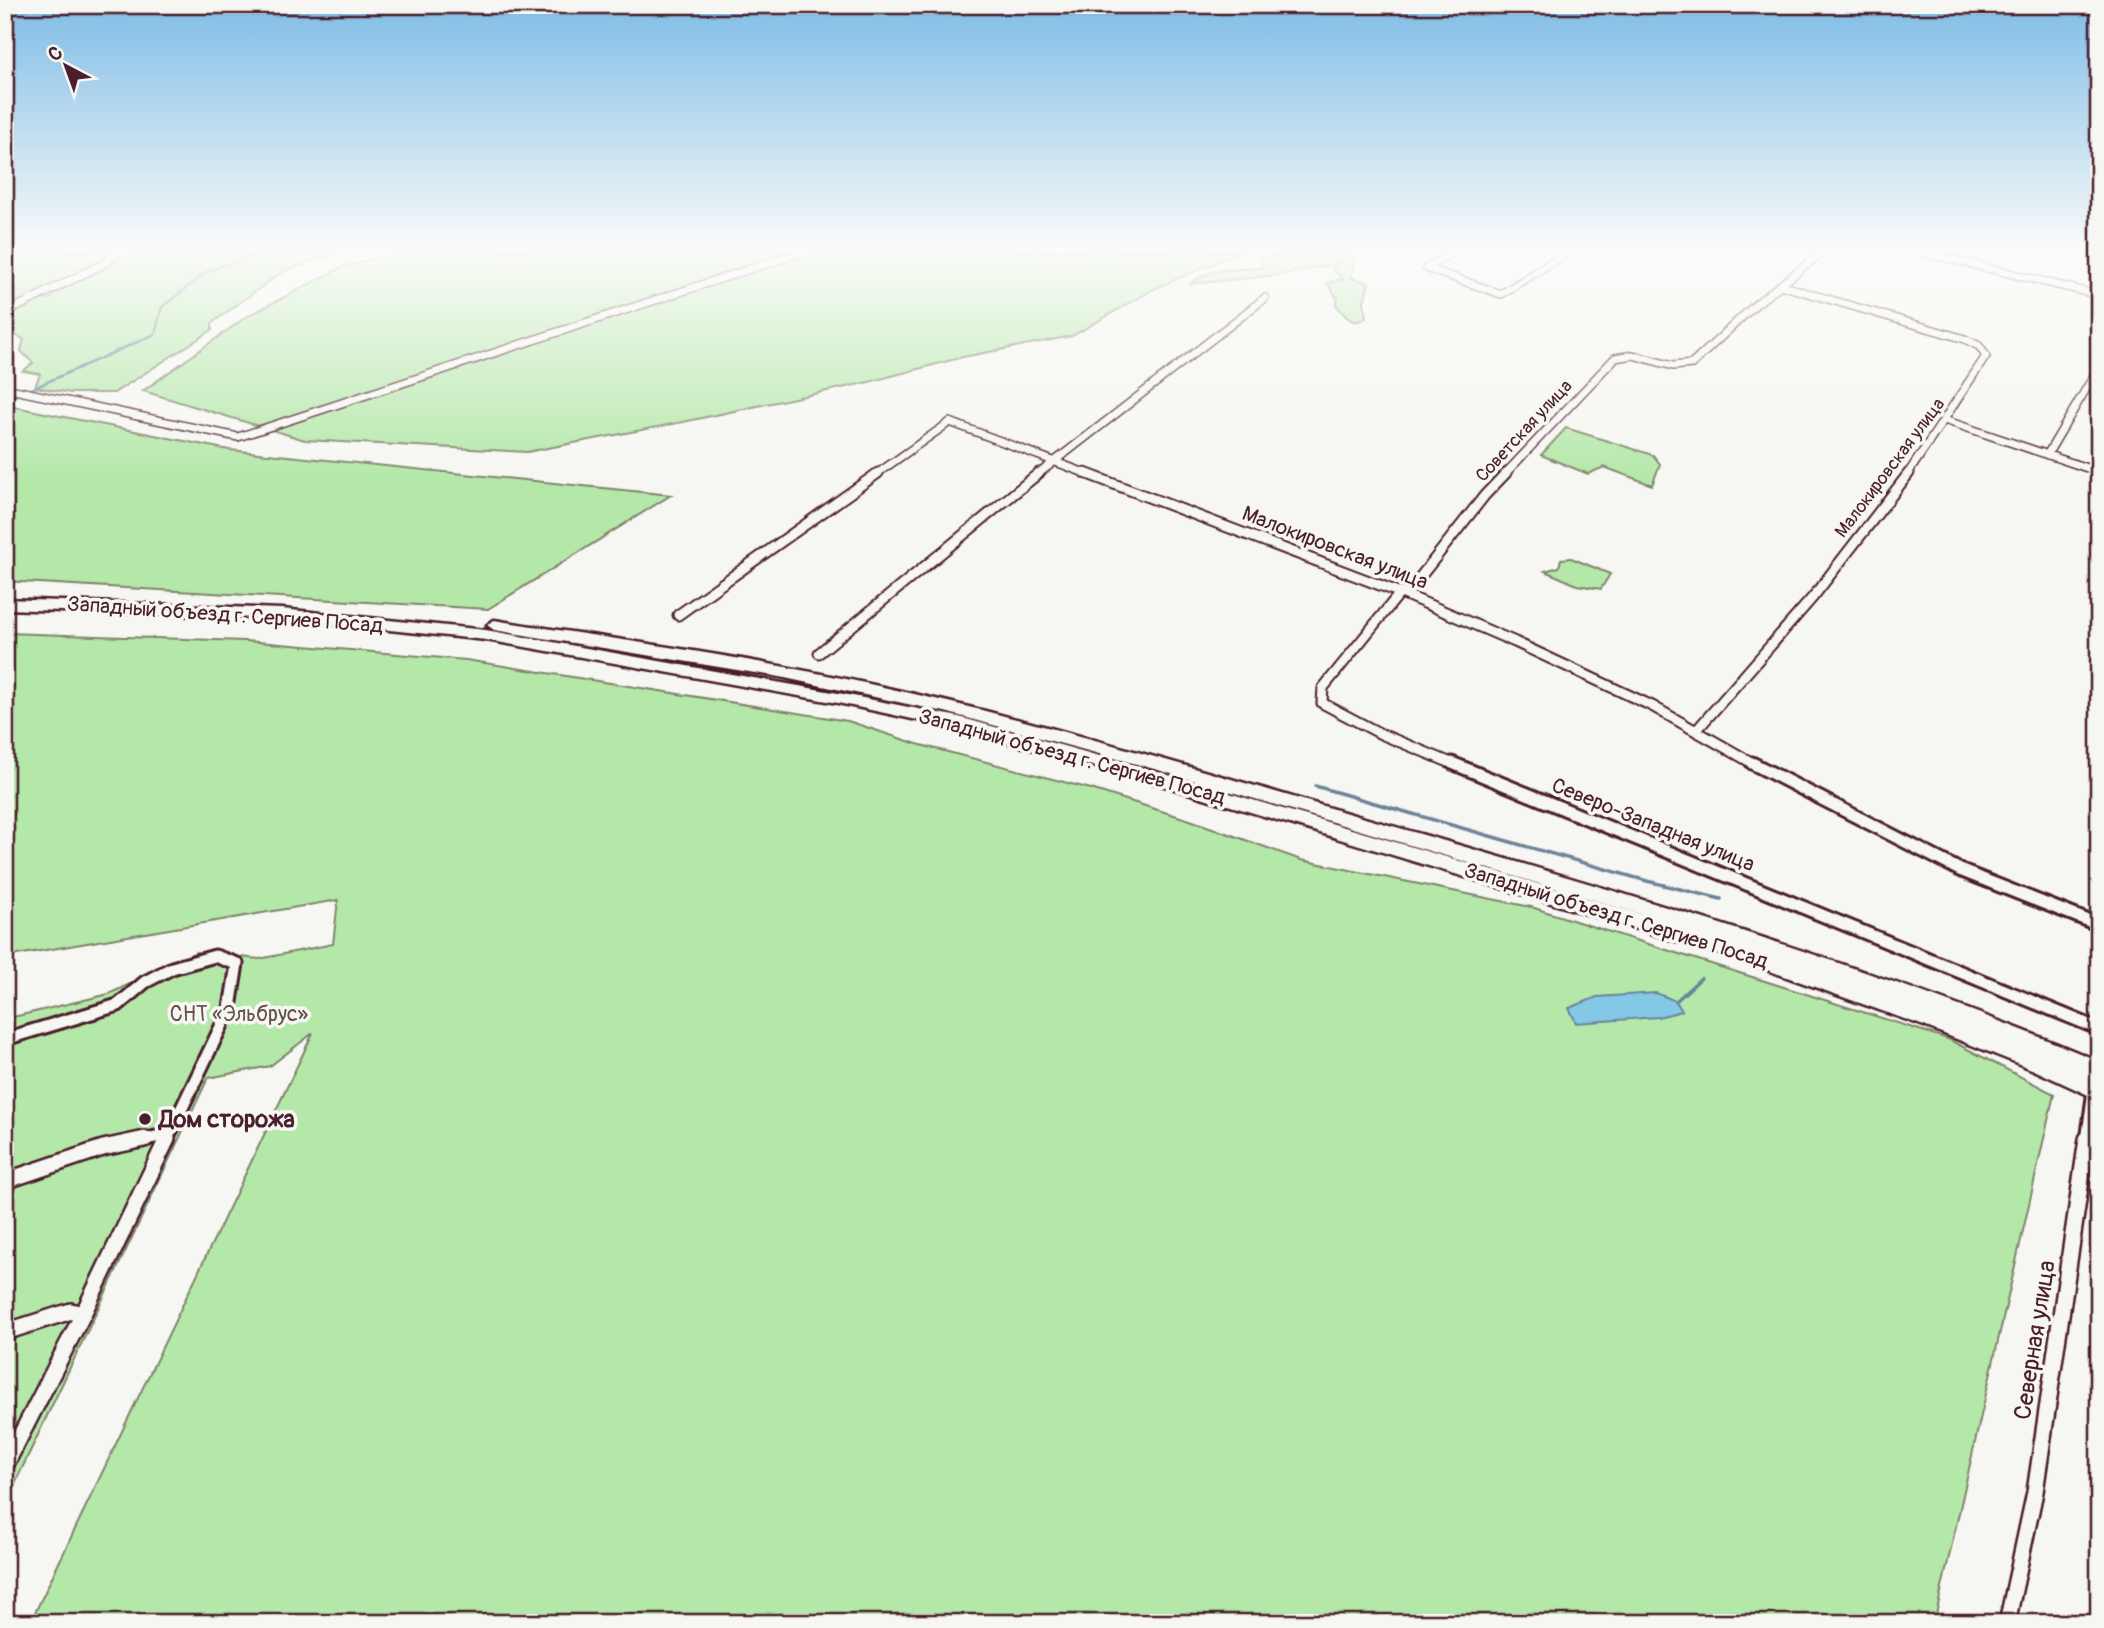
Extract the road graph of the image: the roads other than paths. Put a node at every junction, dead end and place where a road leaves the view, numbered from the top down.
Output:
1 (572, 327) edge
2 (1228, 327) edge
3 (1733, 327) edge
4 (1921, 327) edge
5 (2099, 367) edge
6 (5, 388) edge
7 (1947, 421) junction
8 (2047, 455) junction
9 (1056, 462) junction
10 (2099, 472) edge
11 (5, 594) edge
12 (1403, 594) junction
13 (5, 604) edge
14 (678, 615) dead end
15 (819, 653) dead end
16 (1696, 731) junction
17 (2099, 925) edge
18 (2099, 1029) edge
19 (5, 1039) edge
20 (2098, 1076) edge
21 (169, 1134) junction
22 (5, 1181) edge
23 (83, 1314) junction
24 (5, 1332) edge
25 (5, 1466) edge
26 (2007, 1623) edge

1 - 6 street
2 - 9 street
3 - 12 street, Советская улица
4 - 7 street, Малокировская улица
5 - 8 street
7 - 8 street
7 - 16 street, Малокировская улица
8 - 10 street
9 - 12 street, Малокировская улица
9 - 14 street, Малокировская улица
9 - 15 street
11 - 20 main road, Западный объезд г. Сергиев Посад
12 - 16 street, Малокировская улица
12 - 18 street, Северо-Западная улица
13 - 20 main road, Западный объезд г. Сергиев Посад
16 - 17 street, Малокировская улица
19 - 21 street
20 - 26 street, Северная улица
21 - 22 street
21 - 23 street
23 - 24 street
23 - 25 street

